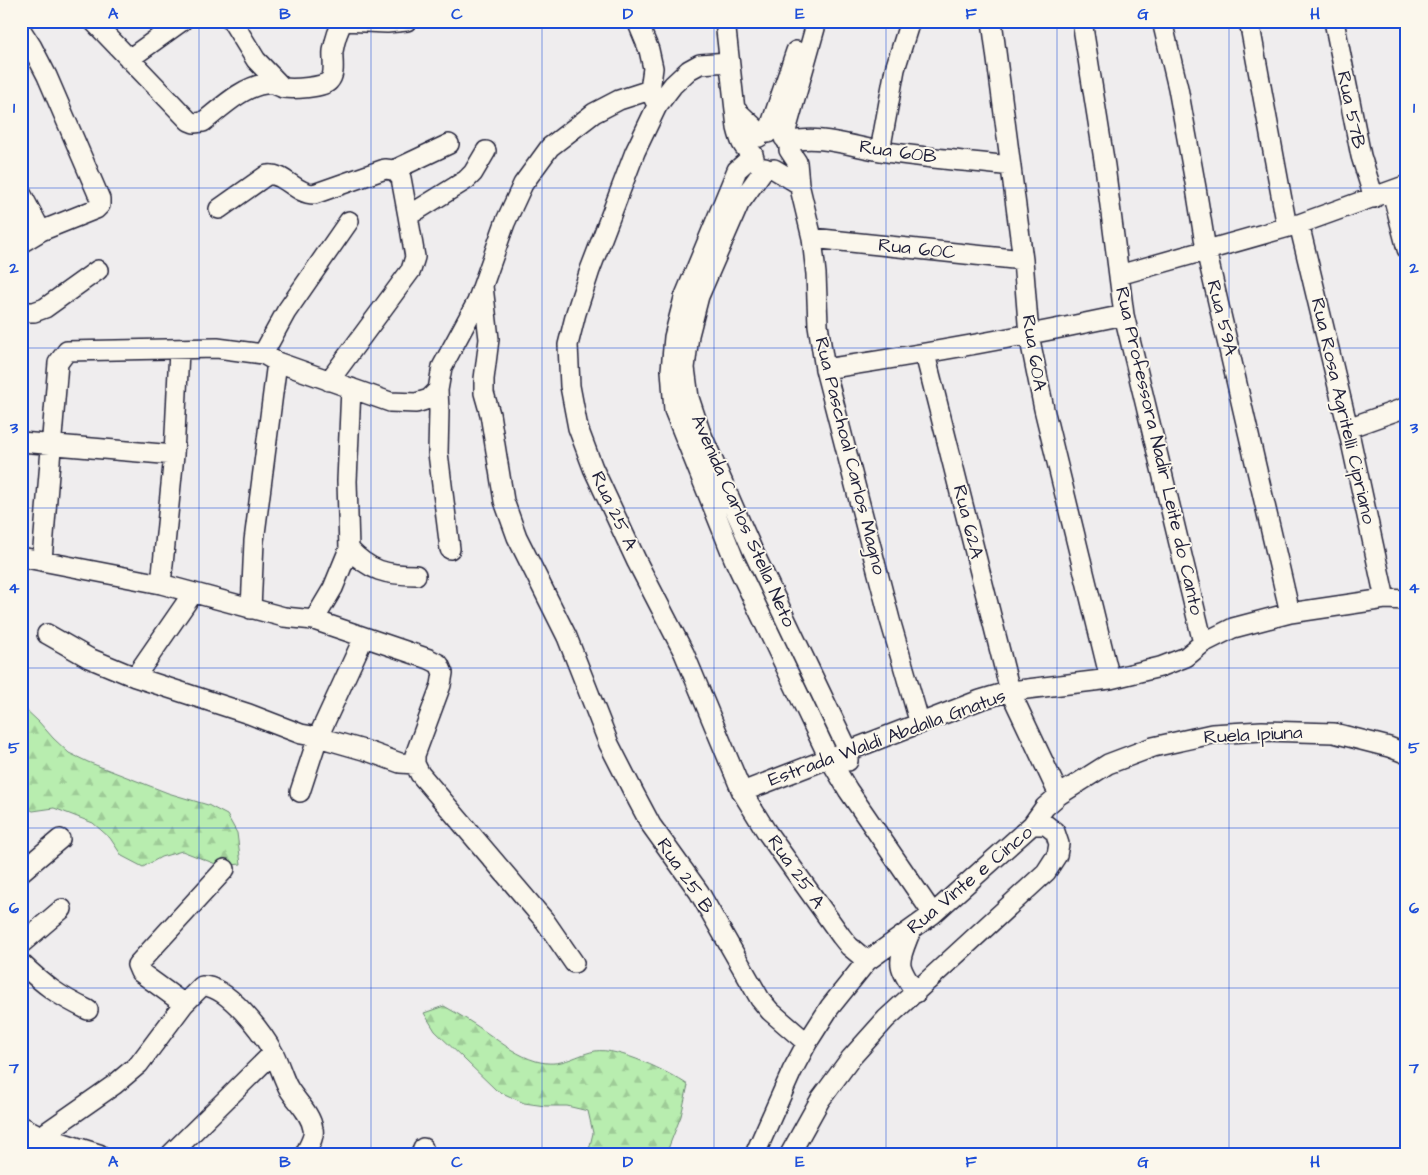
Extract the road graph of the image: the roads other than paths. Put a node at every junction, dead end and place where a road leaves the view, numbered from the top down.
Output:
1 (93, 21) edge
2 (232, 21) edge
3 (408, 21) edge
4 (637, 21) edge
5 (725, 21) edge
6 (910, 21) edge
7 (992, 21) edge
8 (1082, 21) edge
9 (1162, 21) edge
10 (1249, 21) edge
11 (1334, 21) edge
12 (343, 22) edge
13 (174, 24) edge
14 (812, 26) edge
15 (21, 30) edge
16 (129, 59) junction
17 (729, 62) junction
18 (283, 88) junction
19 (653, 98) junction
20 (449, 144) dead end
21 (770, 150) junction
22 (486, 151) dead end
23 (880, 151) junction
24 (1010, 166) junction
25 (394, 170) junction
26 (1399, 189) edge
27 (21, 192) edge
28 (1374, 198) junction
29 (219, 209) dead end
30 (408, 216) junction
31 (349, 221) dead end
32 (1293, 225) junction
33 (41, 231) junction
34 (812, 238) junction
35 (21, 243) edge
36 (1407, 249) edge
37 (1206, 250) junction
38 (1023, 260) junction
39 (98, 270) dead end
40 (1119, 275) junction
41 (483, 286) junction
42 (21, 312) edge
43 (1124, 315) junction
44 (1030, 335) junction
45 (179, 350) junction
46 (925, 354) junction
47 (270, 358) junction
48 (825, 369) junction
49 (329, 381) junction
50 (351, 388) junction
51 (438, 390) junction
52 (1407, 407) edge
53 (1348, 428) junction
54 (21, 442) edge
55 (51, 445) junction
56 (174, 455) junction
57 (350, 549) junction
58 (450, 549) dead end
59 (21, 557) edge
60 (42, 560) junction
61 (416, 575) dead end
62 (161, 584) junction
63 (193, 593) junction
64 (1386, 599) junction
65 (1407, 600) edge
66 (251, 609) junction
67 (1290, 612) junction
68 (314, 620) junction
69 (47, 634) dead end
70 (364, 637) junction
71 (1203, 643) junction
72 (135, 677) junction
73 (1110, 679) junction
74 (1010, 691) junction
75 (920, 724) junction
76 (318, 737) junction
77 (848, 750) junction
78 (1407, 754) edge
79 (829, 758) junction
80 (415, 764) junction
81 (848, 790) junction
82 (300, 792) dead end
83 (742, 792) junction
84 (1059, 795) junction
85 (1032, 825) junction
86 (60, 839) dead end
87 (224, 869) dead end
88 (21, 872) edge
89 (62, 909) dead end
90 (933, 914) junction
91 (911, 930) junction
92 (21, 944) edge
93 (867, 961) junction
94 (21, 963) edge
95 (574, 963) dead end
96 (916, 992) junction
97 (184, 1004) junction
98 (88, 1010) dead end
99 (807, 1043) junction
100 (273, 1053) junction
101 (21, 1126) edge
102 (41, 1136) junction
103 (21, 1144) edge
104 (48, 1154) edge
105 (99, 1154) edge
106 (171, 1154) edge
107 (305, 1154) edge
108 (755, 1154) edge
109 (790, 1154) edge

1 - 16 street
2 - 18 street
3 - 12 street
4 - 19 street
5 - 17 street
6 - 23 street
7 - 24 street, Rua 60A
8 - 40 street, Rua Professora Nadir Leite do Canto
9 - 37 street, Rua 59A
10 - 32 street, Rua Rosa Agritelli Cipriano
11 - 28 street, Rua 57B
12 - 18 street
13 - 16 street
14 - 21 street, Avenida Carlos Stella Neto
15 - 33 street
16 - 18 street
17 - 19 street, Rua 25 A
17 - 21 street
19 - 41 street
19 - 83 street, Rua 25 A
20 - 25 street
21 - 23 street, Rua 60B
21 - 34 street, Rua Paschoal Carlos Magno
21 - 77 street, Avenida Carlos Stella Neto
21 - 79 street
22 - 30 street
23 - 24 street, Rua 60B
24 - 38 street, Rua 60A
25 - 29 street
25 - 30 street
26 - 28 street
26 - 36 street
27 - 33 street
28 - 32 street
30 - 49 street
31 - 47 street
32 - 37 street
32 - 53 street, Rua Rosa Agritelli Cipriano
33 - 35 street
34 - 38 street, Rua 60C
34 - 48 street, Rua Paschoal Carlos Magno
37 - 40 street
37 - 67 street, Rua 59A
38 - 44 street, Rua 60A
39 - 42 street
40 - 43 street, Rua Professora Nadir Leite do Canto
41 - 51 street
41 - 99 street, Rua 25 B
43 - 44 street
43 - 71 street, Rua Professora Nadir Leite do Canto
44 - 46 street
44 - 73 street, Rua 60A
45 - 47 street
45 - 55 street
45 - 56 street
46 - 48 street
46 - 74 street, Rua 62A
47 - 49 street
47 - 66 street
48 - 75 street, Rua Paschoal Carlos Magno
49 - 50 street
50 - 51 street
50 - 57 street
51 - 58 street
52 - 53 street
53 - 64 street, Rua Rosa Agritelli Cipriano
54 - 55 street
55 - 56 street
55 - 60 street
56 - 62 street
57 - 61 street
57 - 68 street
59 - 60 street
60 - 62 street
62 - 63 street
63 - 66 street
63 - 72 street
64 - 65 street, Estrada Waldi Abdalla Gnatus
64 - 67 street, Estrada Waldi Abdalla Gnatus
66 - 68 street
67 - 71 street, Estrada Waldi Abdalla Gnatus
68 - 70 street
69 - 72 street
70 - 76 street
70 - 80 street
71 - 73 street, Estrada Waldi Abdalla Gnatus
72 - 76 street
73 - 74 street, Estrada Waldi Abdalla Gnatus
74 - 75 street, Estrada Waldi Abdalla Gnatus
74 - 84 street, Rua 62A
75 - 77 street, Estrada Waldi Abdalla Gnatus
76 - 80 street
76 - 82 street
77 - 79 street, Estrada Waldi Abdalla Gnatus
77 - 81 street, Avenida Carlos Stella Neto
78 - 84 street, Ruela Ipiuna
79 - 81 street
79 - 83 street, Estrada Waldi Abdalla Gnatus
80 - 95 street
81 - 90 street
83 - 93 street, Rua 25 A
84 - 85 street, Ruela Ipiuna
85 - 90 street, Rua Vinte e Cinco
85 - 96 street, Rua Vinte e Cinco
86 - 88 street
87 - 97 street
89 - 92 street
90 - 91 street, Rua Vinte e Cinco
91 - 93 street, Rua Vinte e Cinco
91 - 96 street
93 - 99 street, Rua Vinte e Cinco
94 - 98 street
96 - 109 street, Rua Vinte e Cinco
97 - 100 street
97 - 102 street
99 - 108 street, Rua Vinte e Cinco
100 - 106 street
100 - 107 street
101 - 102 street
102 - 105 street
103 - 104 street

